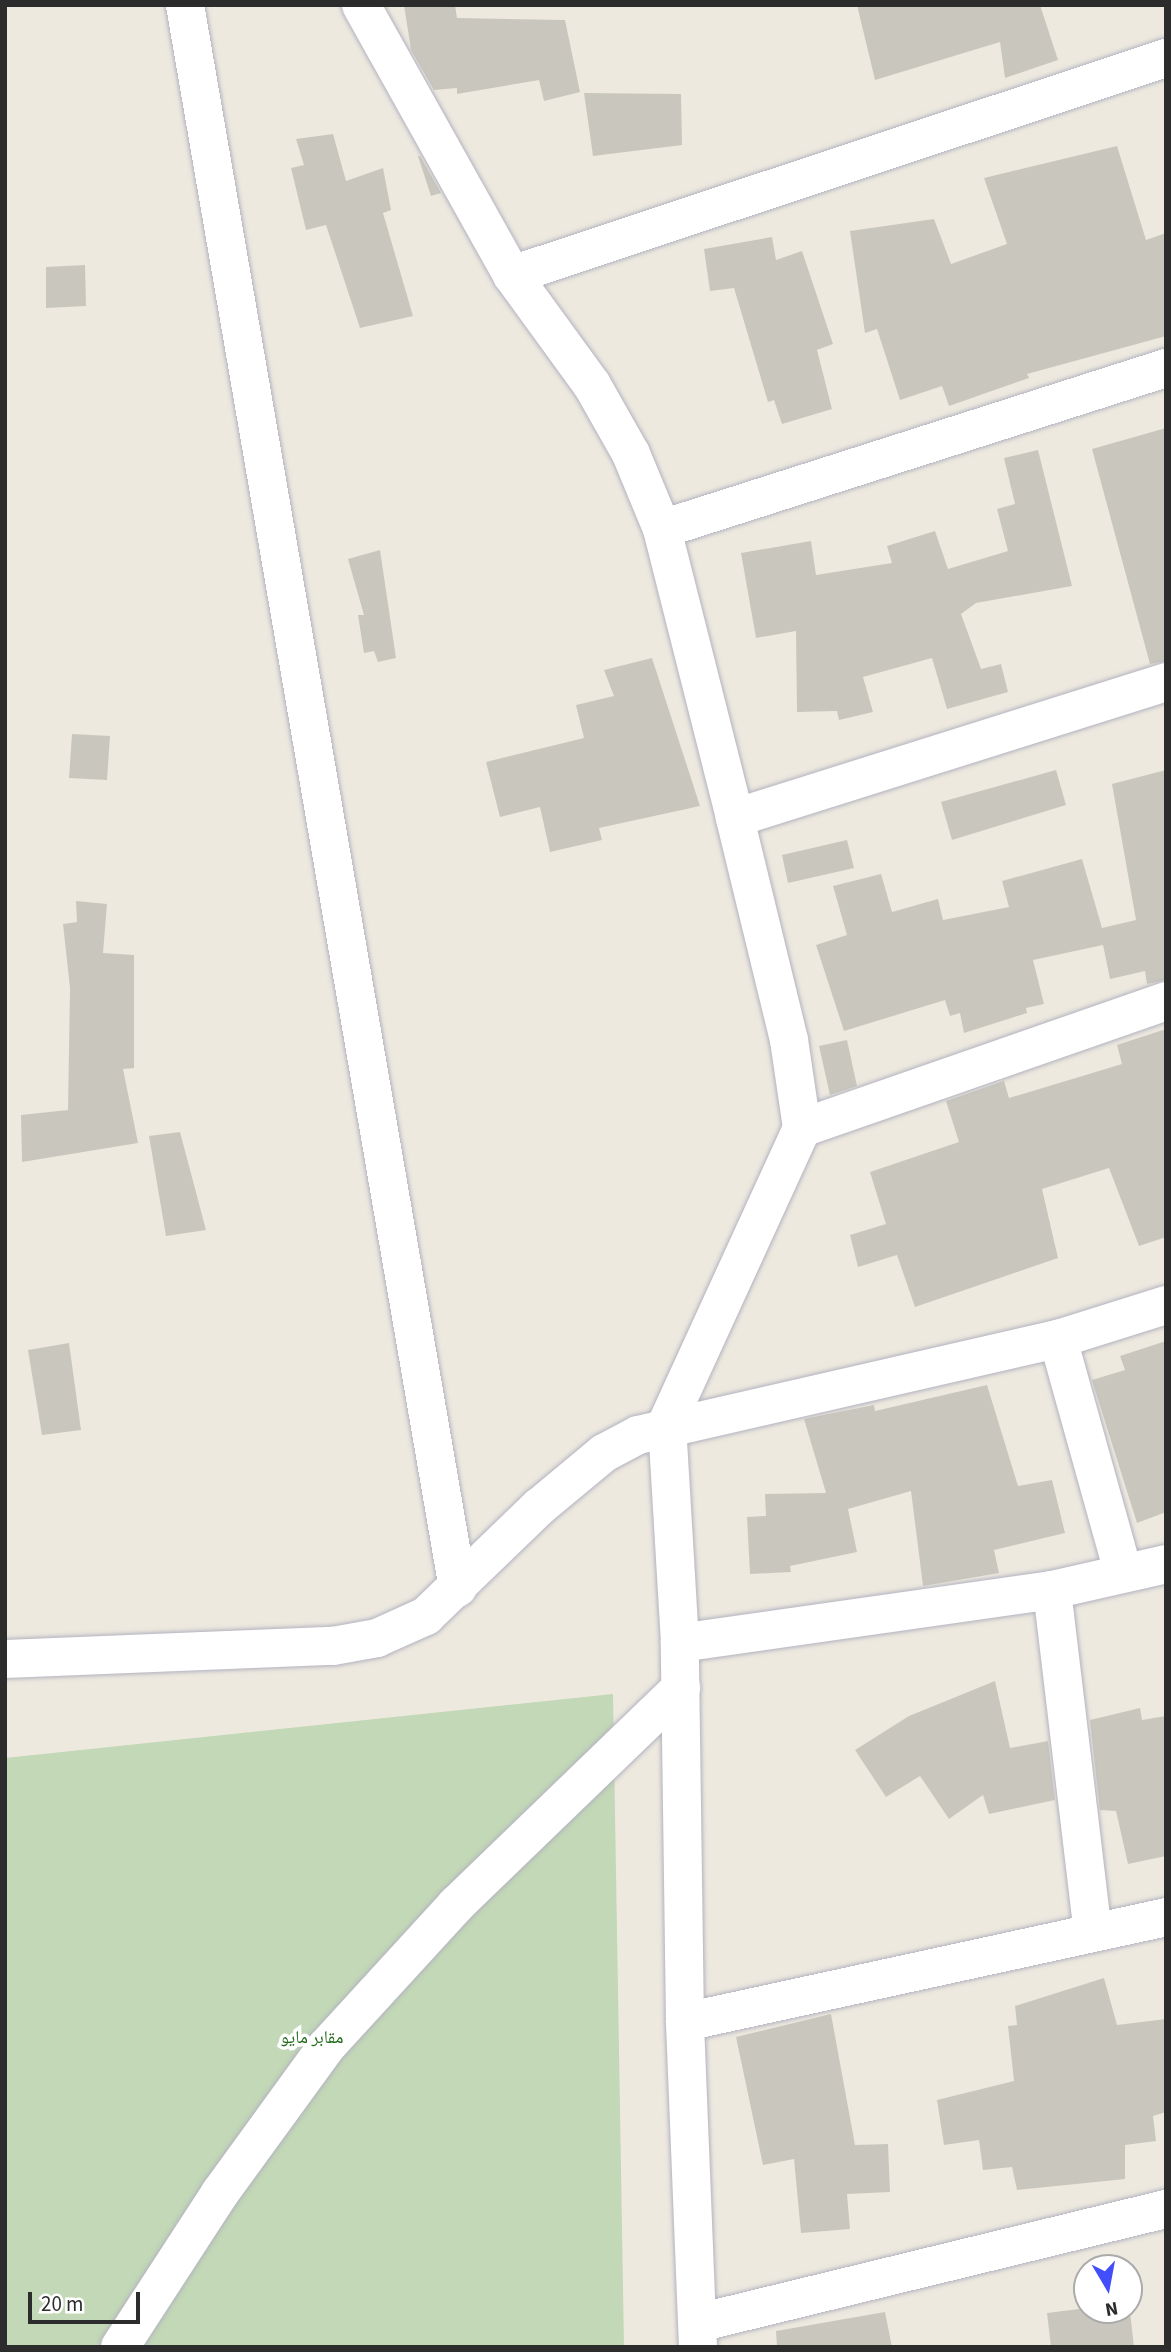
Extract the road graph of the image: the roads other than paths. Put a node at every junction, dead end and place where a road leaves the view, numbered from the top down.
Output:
1 (185, 5) edge
2 (361, 5) edge
3 (1166, 58) edge
4 (512, 275) junction
5 (1166, 368) edge
6 (662, 529) junction
7 (1166, 682) edge
8 (735, 818) junction
9 (1166, 1001) edge
10 (802, 1128) junction
11 (1166, 1306) edge
12 (1058, 1339) junction
13 (667, 1423) junction
14 (1166, 1564) edge
15 (1123, 1572) junction
16 (458, 1588) junction
17 (1052, 1590) junction
18 (680, 1643) junction
19 (5, 1659) edge
20 (681, 1688) junction
21 (1166, 1917) edge
22 (1093, 1933) junction
23 (685, 2022) junction
24 (1166, 2209) edge
25 (698, 2335) edge
26 (120, 2347) edge

1 - 16 street
2 - 4 street
3 - 4 street
4 - 6 street
5 - 6 street
6 - 8 street
7 - 8 street
8 - 10 street
9 - 10 street
10 - 13 street
11 - 12 street
12 - 13 street
12 - 15 street
13 - 16 street
13 - 18 street
14 - 15 street
15 - 17 street
16 - 19 street
17 - 18 street
17 - 22 street
18 - 20 street
20 - 23 street
20 - 26 street
21 - 22 street
22 - 23 street
23 - 25 street
24 - 25 street

